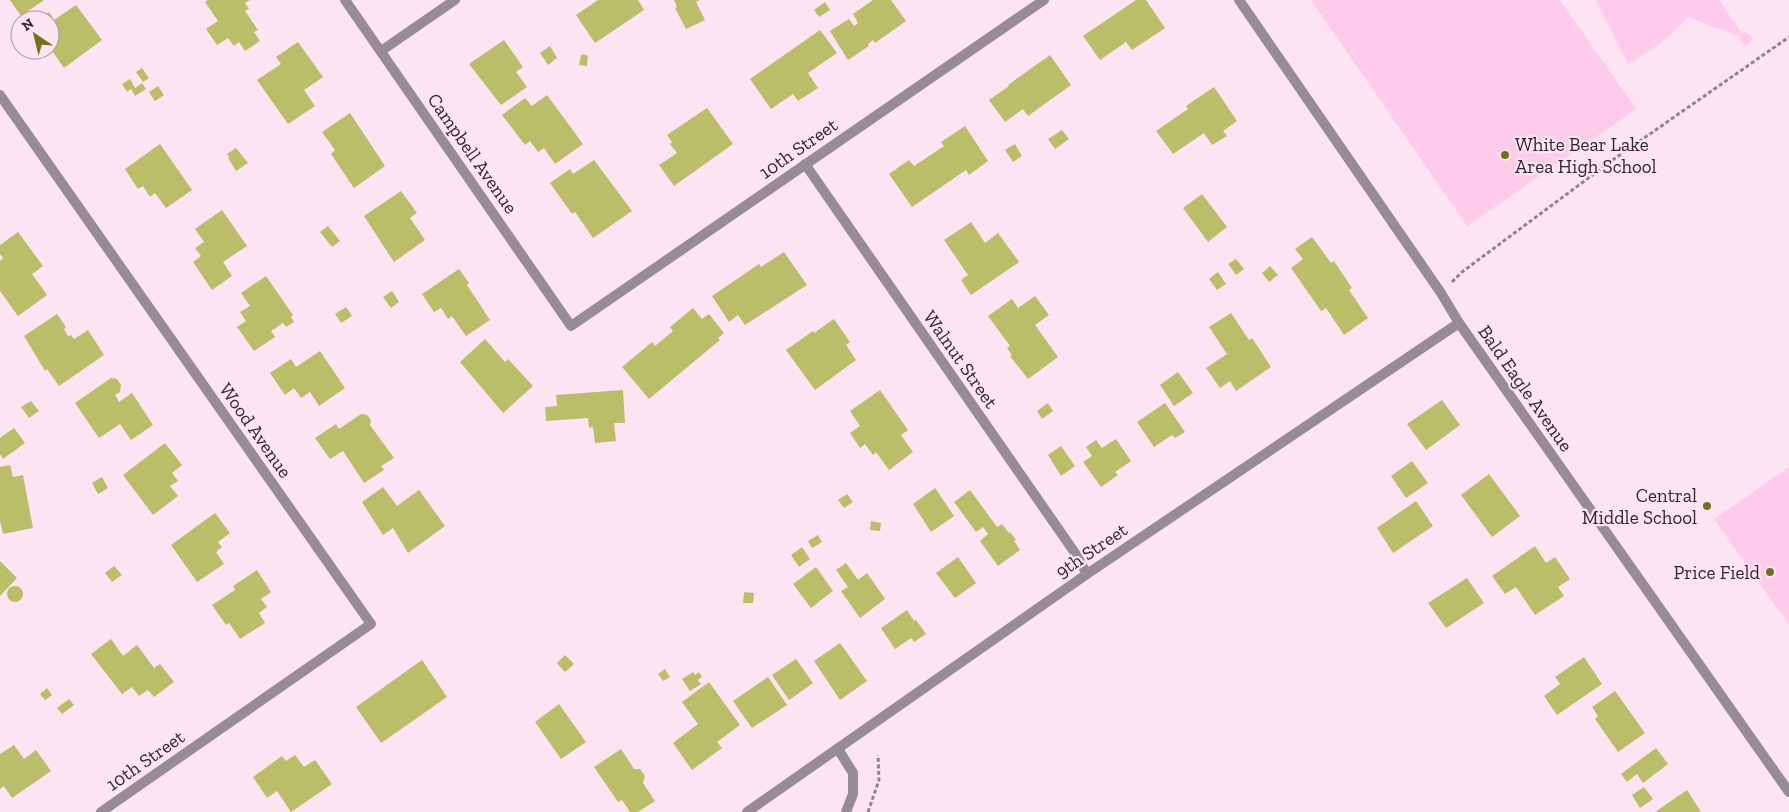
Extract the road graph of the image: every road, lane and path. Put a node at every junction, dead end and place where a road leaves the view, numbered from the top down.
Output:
1 (344, 0) edge
2 (455, 0) edge
3 (1044, 0) edge
4 (1239, 0) edge
5 (1789, 37) edge
6 (381, 51) junction
7 (0, 95) edge
8 (805, 164) junction
9 (1441, 294) junction
10 (1459, 323) junction
11 (572, 326) joint
12 (1087, 574) junction
13 (209, 736) joint
14 (838, 748) junction
15 (878, 755) dead end
16 (1789, 792) edge
17 (101, 812) edge
18 (747, 812) edge
19 (846, 812) edge
20 (868, 812) edge

1 - 6 street, Campbell Avenue
2 - 6 street
3 - 8 street, 10th Street
4 - 9 street, Bald Eagle Avenue
5 - 9 path
6 - 11 street, Campbell Avenue
7 - 13 street, Wood Avenue
8 - 11 street, 10th Street
8 - 12 street, Walnut Street
9 - 10 street, Bald Eagle Avenue
10 - 12 street, 9th Street
10 - 16 street, Bald Eagle Avenue
12 - 14 street, 9th Street
13 - 17 street, 10th Street
14 - 18 street, 9th Street
14 - 19 street
15 - 20 path

